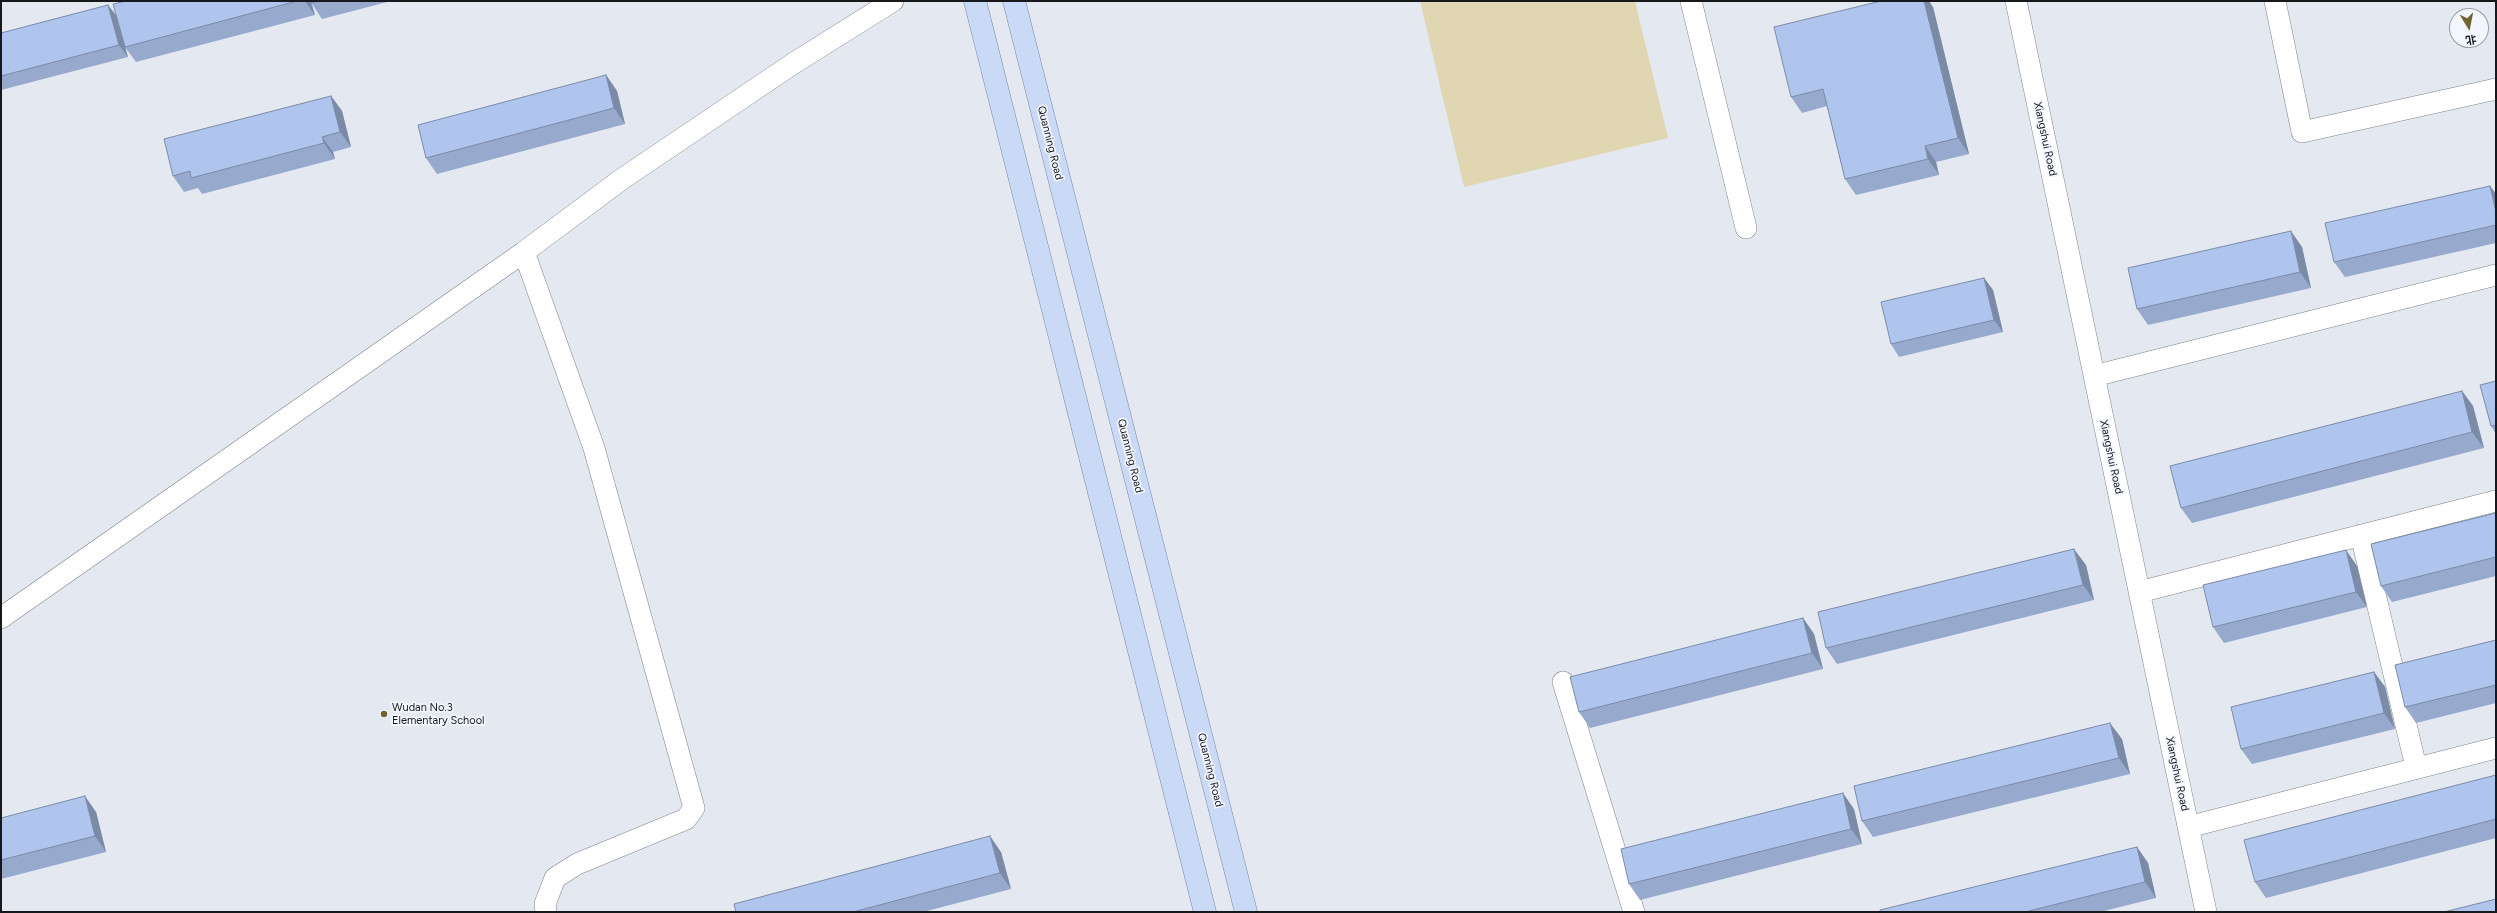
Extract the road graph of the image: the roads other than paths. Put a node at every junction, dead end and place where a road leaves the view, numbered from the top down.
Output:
1 (893, 1) edge
2 (975, 1) edge
3 (1014, 1) edge
4 (1692, 1) edge
5 (2016, 1) edge
6 (2275, 1) edge
7 (2496, 90) edge
8 (1746, 228) dead end
9 (524, 252) junction
10 (2496, 274) edge
11 (2094, 376) junction
12 (2496, 501) edge
13 (2361, 535) junction
14 (2139, 592) junction
15 (1, 618) edge
16 (1563, 682) dead end
17 (2496, 748) edge
18 (2416, 767) junction
19 (2188, 827) junction
20 (546, 912) edge
21 (1205, 912) edge
22 (1246, 912) edge
23 (1634, 912) edge
24 (2206, 912) edge

1 - 9 street
2 - 21 main road
3 - 22 main road, Quanning Road
4 - 8 street
5 - 11 street, Xiangshui Road
6 - 7 street
9 - 15 street
9 - 20 street
10 - 11 street
11 - 14 street, Xiangshui Road
12 - 13 street
13 - 14 street
13 - 18 street
14 - 19 street, Xiangshui Road
16 - 23 street
17 - 18 street
18 - 19 street
19 - 24 street, Xiangshui Road

